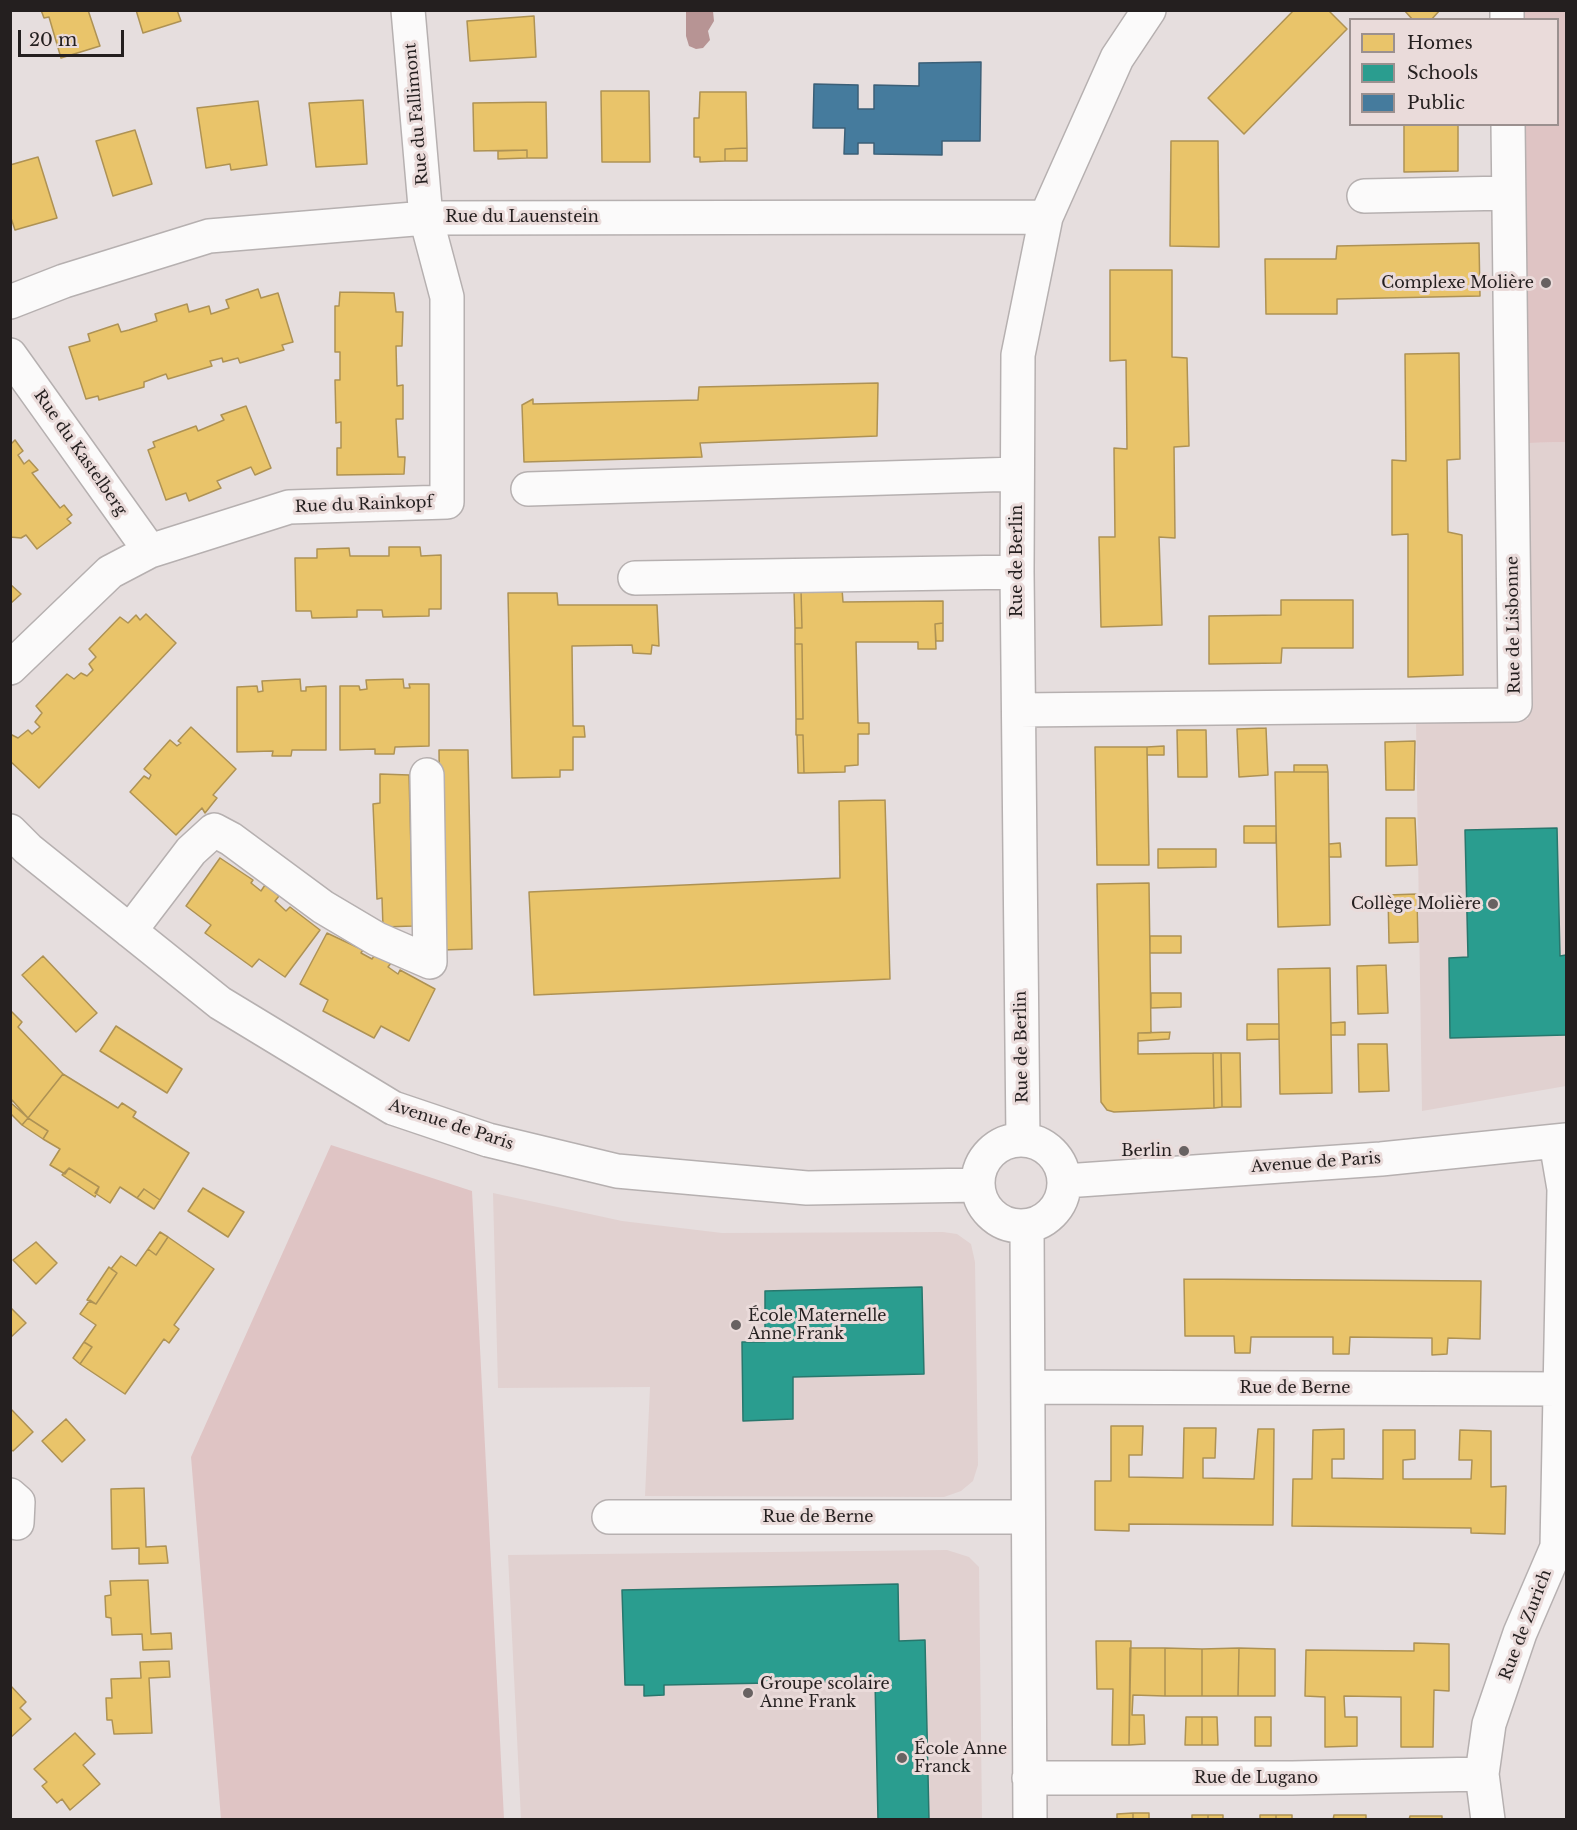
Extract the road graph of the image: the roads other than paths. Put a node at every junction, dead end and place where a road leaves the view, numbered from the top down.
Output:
1 (408, 10) edge
2 (1149, 10) edge
3 (1508, 126) edge
4 (1508, 193) junction
5 (1364, 196) dead end
6 (1046, 217) junction
7 (426, 218) junction
8 (10, 302) edge
9 (10, 355) edge
10 (1017, 474) junction
11 (528, 489) dead end
12 (150, 551) junction
13 (1017, 572) junction
14 (635, 578) dead end
15 (10, 668) edge
16 (1019, 710) junction
17 (427, 775) dead end
18 (16, 849) edge
19 (130, 931) junction
20 (1023, 1140) junction
21 (1561, 1141) edge
22 (1065, 1181) junction
23 (978, 1185) junction
24 (1027, 1226) junction
25 (1029, 1387) junction
26 (1560, 1389) junction
27 (609, 1517) dead end
28 (1028, 1517) junction
29 (1562, 1547) edge
30 (1482, 1774) junction
31 (1029, 1778) junction
32 (1030, 1820) edge
33 (1488, 1820) edge

1 - 7 street, Rue du Fallimont
2 - 6 street, Rue de Berlin
3 - 4 street, Rue de Lisbonne
4 - 5 street
4 - 16 street, Rue de Lisbonne
6 - 7 street, Rue du Lauenstein
6 - 10 street, Rue de Berlin
7 - 8 street, Rue du Lauenstein
7 - 12 street, Rue du Rainkopf
9 - 12 street, Rue du Kastelberg
10 - 11 street
10 - 13 street, Rue de Berlin
12 - 15 street, Rue du Rainkopf
13 - 14 street
13 - 16 street, Rue de Berlin
16 - 20 street, Rue de Berlin
17 - 19 street
18 - 19 street, Avenue de Paris
19 - 23 street, Avenue de Paris
20 - 22 street
20 - 23 street
21 - 22 street, Avenue de Paris
21 - 26 street, Rue de Zurich
22 - 24 street
23 - 24 street
24 - 25 street
25 - 26 street, Rue de Berne
25 - 28 street
26 - 29 street, Rue de Zurich
27 - 28 street, Rue de Berne
28 - 31 street
29 - 30 street, Rue de Zurich
30 - 31 street, Rue de Lugano
30 - 33 street, Rue de Zurich
31 - 32 street

